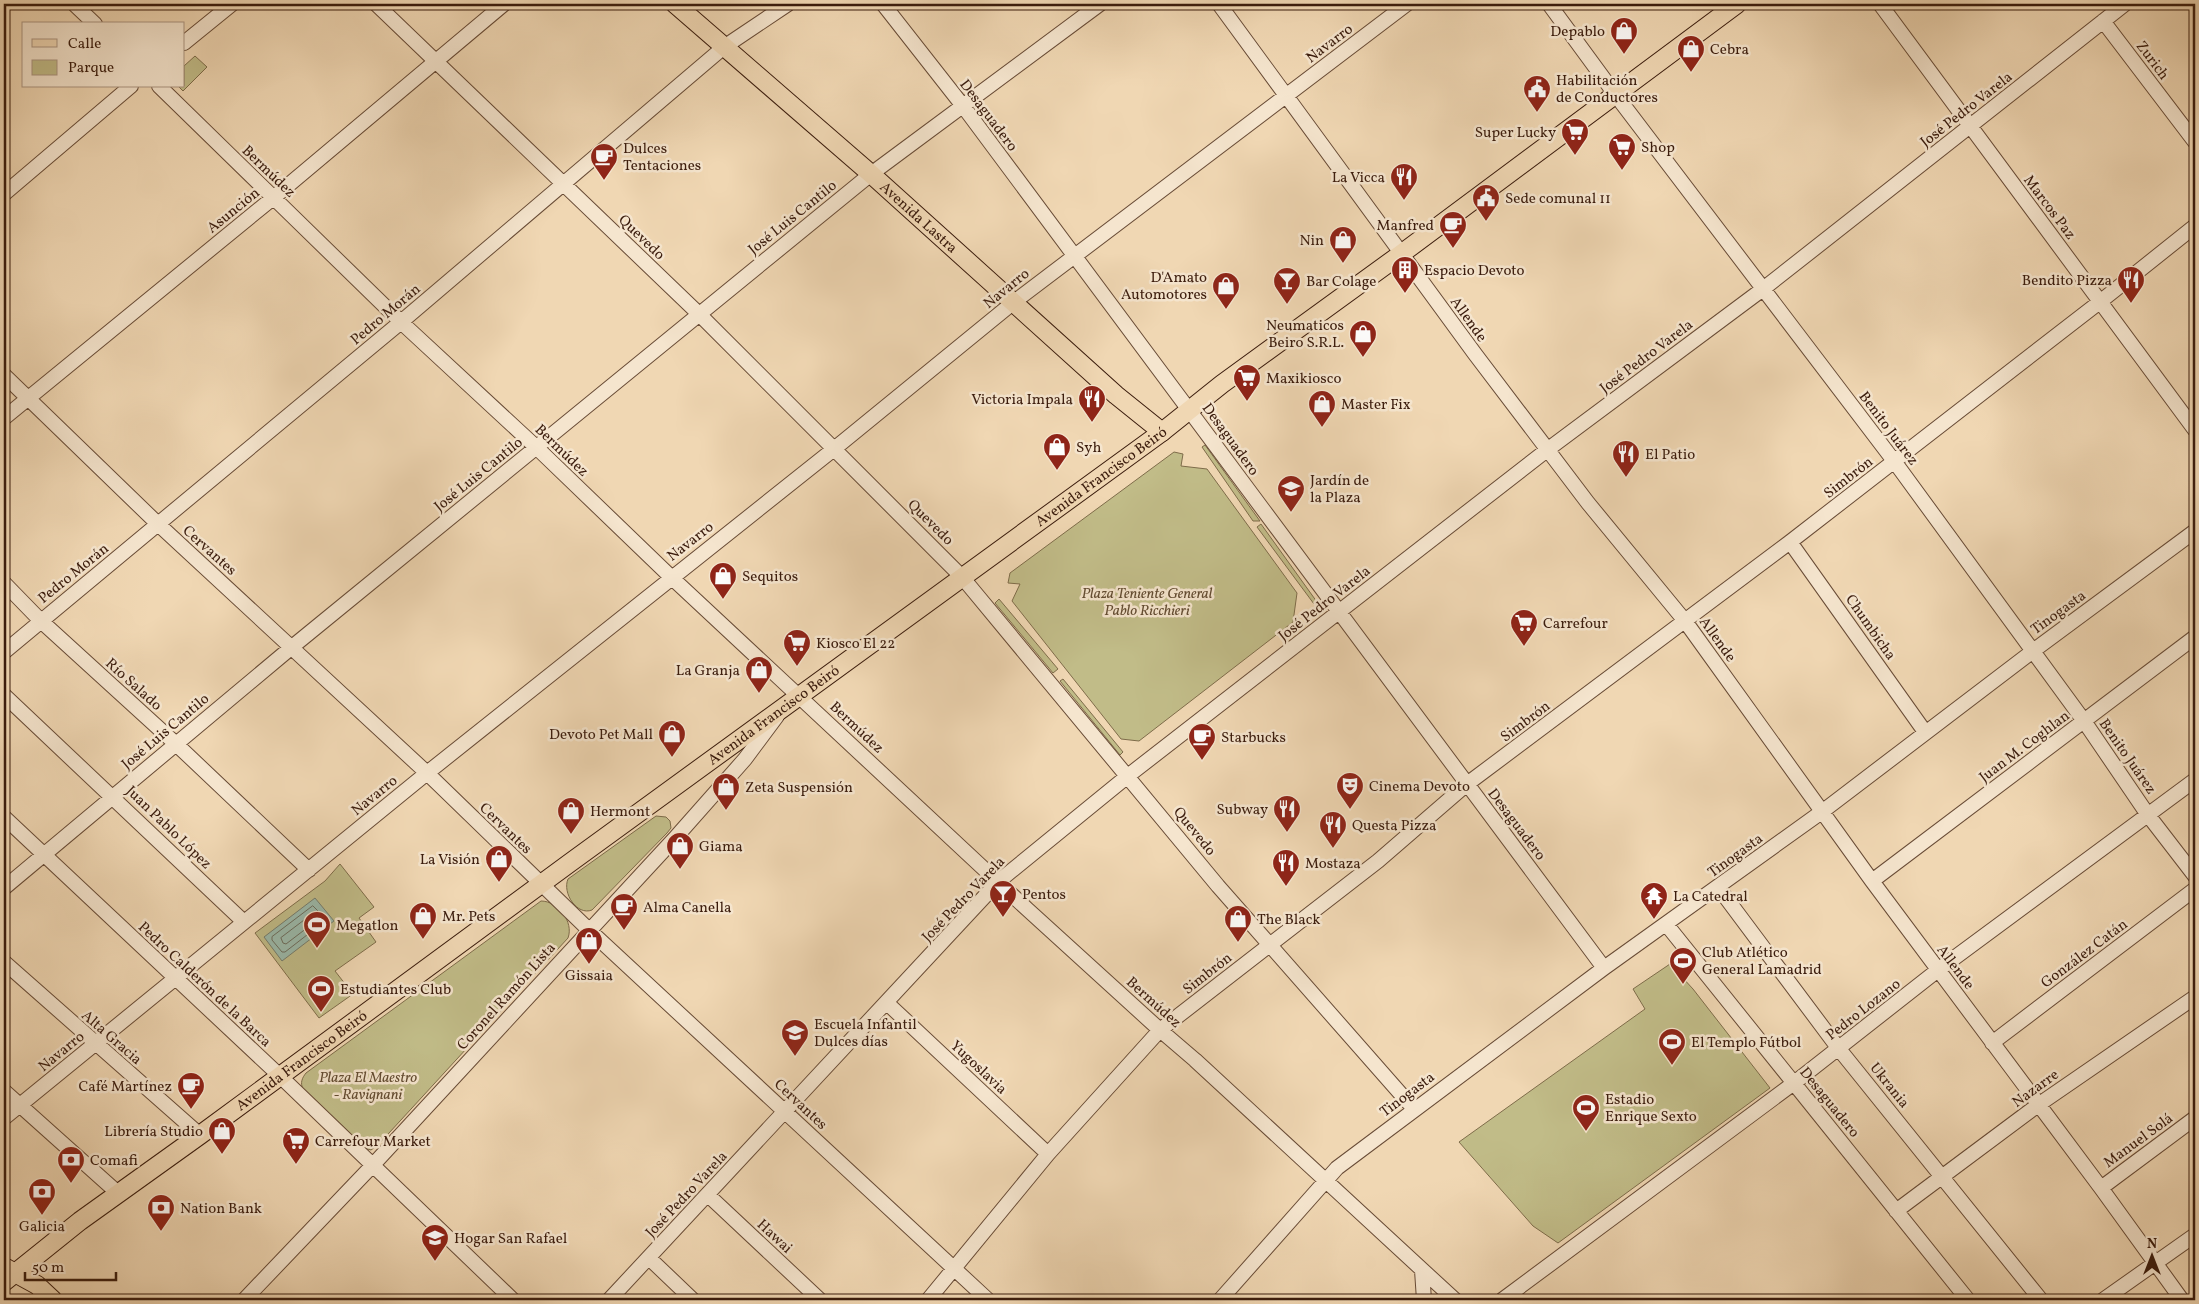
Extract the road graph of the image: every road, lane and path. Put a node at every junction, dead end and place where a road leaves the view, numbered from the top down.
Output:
1 (74, 4) edge
2 (232, 4) edge
3 (376, 4) edge
4 (504, 4) edge
5 (675, 4) edge
6 (788, 4) edge
7 (883, 4) edge
8 (1100, 4) edge
9 (1219, 4) edge
10 (1407, 4) edge
11 (1549, 4) edge
12 (1737, 4) edge
13 (1880, 4) edge
14 (2125, 4) edge
15 (2103, 21) junction
16 (93, 22) edge
17 (185, 42) edge
18 (724, 47) junction
19 (435, 61) junction
20 (129, 88) edge
21 (160, 88) edge
22 (1615, 94) junction
23 (1286, 95) junction
24 (962, 106) junction
25 (1969, 127) junction
26 (2195, 142) edge
27 (871, 174) junction
28 (563, 184) junction
29 (4, 194) edge
30 (273, 198) junction
31 (2195, 226) edge
32 (1401, 254) junction
33 (1073, 256) junction
34 (1763, 289) junction
35 (2101, 301) junction
36 (1014, 302) junction
37 (699, 314) junction
38 (400, 322) junction
39 (4, 375) edge
40 (27, 398) junction
41 (1190, 410) junction
42 (4, 418) edge
43 (2195, 430) edge
44 (1162, 432) junction
45 (536, 447) junction
46 (834, 449) junction
47 (1548, 450) junction
48 (1894, 461) junction
49 (158, 524) junction
50 (2195, 532) edge
51 (1790, 542) junction
52 (671, 577) junction
53 (962, 577) junction
54 (4, 583) edge
55 (1339, 612) junction
56 (41, 620) junction
57 (1685, 620) junction
58 (2195, 637) edge
59 (292, 647) junction
60 (2033, 651) junction
61 (4, 652) edge
62 (4, 695) edge
63 (799, 696) junction
64 (784, 708) junction
65 (2084, 721) junction
66 (1925, 732) junction
67 (176, 744) junction
68 (427, 773) junction
69 (1129, 775) junction
70 (2195, 780) edge
71 (1467, 784) junction
72 (112, 796) junction
73 (1823, 811) junction
74 (2148, 815) junction
75 (4, 817) edge
76 (43, 854) junction
77 (309, 870) junction
78 (2195, 876) edge
79 (1872, 880) junction
80 (999, 881) junction
81 (541, 884) junction
82 (1718, 887) junction
83 (4, 888) edge
84 (2195, 889) edge
85 (244, 922) junction
86 (1666, 924) junction
87 (589, 930) junction
88 (1270, 944) junction
89 (4, 962) edge
90 (1604, 968) junction
91 (1938, 970) junction
92 (176, 978) junction
93 (2195, 996) edge
94 (887, 1003) junction
95 (1160, 1030) junction
96 (1992, 1043) junction
97 (96, 1044) junction
98 (1839, 1049) junction
99 (280, 1076) junction
100 (1794, 1083) junction
101 (4, 1091) edge
102 (20, 1105) junction
103 (2038, 1105) junction
104 (1414, 1108) junction
105 (784, 1111) junction
106 (4, 1118) edge
107 (2195, 1118) edge
108 (200, 1135) junction
109 (1048, 1154) junction
110 (372, 1166) junction
111 (1943, 1177) junction
112 (1325, 1180) junction
113 (2101, 1188) junction
114 (119, 1194) junction
115 (708, 1196) junction
116 (1896, 1211) junction
117 (2195, 1235) edge
118 (649, 1258) junction
119 (2154, 1264) junction
120 (955, 1270) junction
121 (1422, 1270) junction
122 (7, 1274) edge
123 (53, 1300) edge
124 (244, 1300) edge
125 (514, 1300) edge
126 (609, 1300) edge
127 (693, 1300) edge
128 (820, 1300) edge
129 (928, 1300) edge
130 (988, 1300) edge
131 (1220, 1300) edge
132 (1424, 1300) edge
133 (1455, 1300) edge
134 (1502, 1300) edge
135 (1968, 1300) edge
136 (2041, 1300) edge
137 (2103, 1300) edge
138 (2182, 1300) edge

1 - 16 street
2 - 17 street
3 - 19 street, Quevedo
4 - 19 street, Asunción
5 - 18 main road, Avenida Lastra
6 - 18 street, Pedro Morán
7 - 24 street, Desaguadero
8 - 24 street, José Luis Cantilo
9 - 23 street, Allende
10 - 23 street, Navarro
11 - 22 street, Benito Juárez
12 - 22 main road, Avenida Francisco Beiró
13 - 25 street, Marcos Paz
14 - 15 street, José Pedro Varela
15 - 25 street, José Pedro Varela
15 - 26 street, Zurich
18 - 27 main road, Avenida Lastra
18 - 28 street, Pedro Morán
19 - 28 street, Quevedo
19 - 30 street, Asunción
20 - 29 street
21 - 30 street, Bermúdez
22 - 32 main road, Avenida Francisco Beiró
22 - 34 street, Benito Juárez
23 - 32 street, Allende
23 - 33 street, Navarro
24 - 27 street, José Luis Cantilo
24 - 33 street, Desaguadero
25 - 34 street, José Pedro Varela
25 - 35 street, Marcos Paz
27 - 36 main road, Avenida Lastra
27 - 37 street, José Luis Cantilo
28 - 37 street, Quevedo
28 - 38 street, Pedro Morán
30 - 38 street, Bermúdez
30 - 40 street, Asunción
31 - 35 street, Simbrón
32 - 41 main road, Avenida Francisco Beiró
32 - 47 street, Allende
33 - 36 street, Navarro
33 - 41 street, Desaguadero
34 - 47 street, José Pedro Varela
34 - 48 street, Benito Juárez
35 - 43 street, Marcos Paz
35 - 48 street, Simbrón
36 - 44 main road, Avenida Lastra
36 - 46 street, Navarro
37 - 45 street, José Luis Cantilo
37 - 46 street, Quevedo
38 - 45 street, Bermúdez
38 - 49 street, Pedro Morán
39 - 40 street, Cervantes
40 - 42 street, Asunción
40 - 49 street, Cervantes
41 - 44 main road, Avenida Francisco Beiró
41 - 55 street, Desaguadero
44 - 53 main road, Avenida Francisco Beiró
45 - 52 street, Bermúdez
45 - 59 street, José Luis Cantilo
46 - 52 street, Navarro
46 - 53 street, Quevedo
47 - 55 street, José Pedro Varela
47 - 57 street, Allende
48 - 51 street, Simbrón
48 - 60 street, Benito Juárez
49 - 56 street, Pedro Morán
49 - 59 street, Cervantes
50 - 60 street, Tinogasta
51 - 57 street, Simbrón
51 - 66 street, Chumbicha
52 - 63 street, Bermúdez
52 - 68 street, Navarro
53 - 63 main road, Avenida Francisco Beiró
53 - 69 street, Quevedo
54 - 56 street, Río Salado
55 - 69 street, José Pedro Varela
55 - 71 street, Desaguadero
56 - 61 street, Pedro Morán
56 - 67 street, Río Salado
57 - 71 street, Simbrón
57 - 73 street, Allende
58 - 65 street, Juan M. Coghlan
59 - 67 street, José Luis Cantilo
59 - 68 street, Cervantes
60 - 65 street, Benito Juárez
60 - 66 street, Tinogasta
62 - 72 street, Juan Pablo López
63 - 64 main road, Avenida Francisco Beiró
63 - 80 street, Bermúdez
64 - 81 main road, Avenida Francisco Beiró
64 - 87 street, Coronel Ramón Lista
65 - 74 street, Benito Juárez
65 - 79 street, Juan M. Coghlan
66 - 73 street, Tinogasta
67 - 72 street, José Luis Cantilo
67 - 77 street, Río Salado
68 - 77 street, Navarro
68 - 81 street, Cervantes
69 - 80 street, José Pedro Varela
69 - 88 street, Quevedo
70 - 74 street, Pedro Lozano
71 - 88 street, Simbrón
71 - 90 street, Desaguadero
72 - 76 street, José Luis Cantilo
72 - 85 street, Juan Pablo López
73 - 79 street, Allende
73 - 82 street, Tinogasta
74 - 78 street, Benito Juárez
74 - 91 street, Pedro Lozano
75 - 76 street, Pedro Calderón de la Barca
76 - 83 street, José Luis Cantilo
76 - 92 street, Pedro Calderón de la Barca
77 - 85 street, Navarro
79 - 91 street, Allende
80 - 94 street, José Pedro Varela
80 - 95 street, Bermúdez
81 - 87 street, Cervantes
81 - 99 main road, Avenida Francisco Beiró
82 - 86 street, Tinogasta
82 - 98 street, Ukrania
84 - 96 street, González Catán
85 - 92 street, Navarro
86 - 90 street, Tinogasta
86 - 100 street, Desaguadero
87 - 105 street, Cervantes
87 - 110 street, Coronel Ramón Lista
88 - 95 street, Simbrón
88 - 104 street, Quevedo
89 - 97 street, Alta Gracia
90 - 104 street, Tinogasta
91 - 96 street, Allende
91 - 98 street, Pedro Lozano
92 - 97 street, Navarro
92 - 99 street, Pedro Calderón de la Barca
93 - 103 street, Nazarre
94 - 105 street, José Pedro Varela
94 - 109 street, Yugoslavia
95 - 109 street, Simbrón
95 - 112 street, Bermúdez
96 - 103 street, Allende
97 - 102 street, Navarro
97 - 108 street, Alta Gracia
98 - 100 street, Pedro Lozano
98 - 111 street, Ukrania
99 - 108 main road, Avenida Francisco Beiró
99 - 110 street, Pedro Calderón de la Barca
100 - 116 street, Desaguadero
100 - 134 street, Pedro Lozano
101 - 102 street
102 - 106 street, Navarro
102 - 114 street
103 - 111 street, Nazarre
103 - 113 street, Allende
104 - 112 street, Tinogasta
105 - 115 street, José Pedro Varela
105 - 120 street, Cervantes
107 - 113 street, Manuel Solá
108 - 114 main road, Avenida Francisco Beiró
109 - 120 street, Simbrón
110 - 124 street, Coronel Ramón Lista
110 - 125 street, Pedro Calderón de la Barca
111 - 116 street, Nazarre
111 - 136 street, Ukrania
112 - 121 street, Bermúdez
112 - 131 street, Tinogasta
113 - 119 street, Allende
114 - 122 main road, Avenida Francisco Beiró
115 - 118 street, José Pedro Varela
115 - 128 street, Hawai
116 - 135 street, Desaguadero
117 - 119 street
118 - 126 street, José Pedro Varela
118 - 127 street
119 - 137 street
119 - 138 street, Allende
120 - 129 street, Simbrón
120 - 130 street, Cervantes
121 - 132 street
121 - 133 street, Bermúdez
122 - 123 main road

